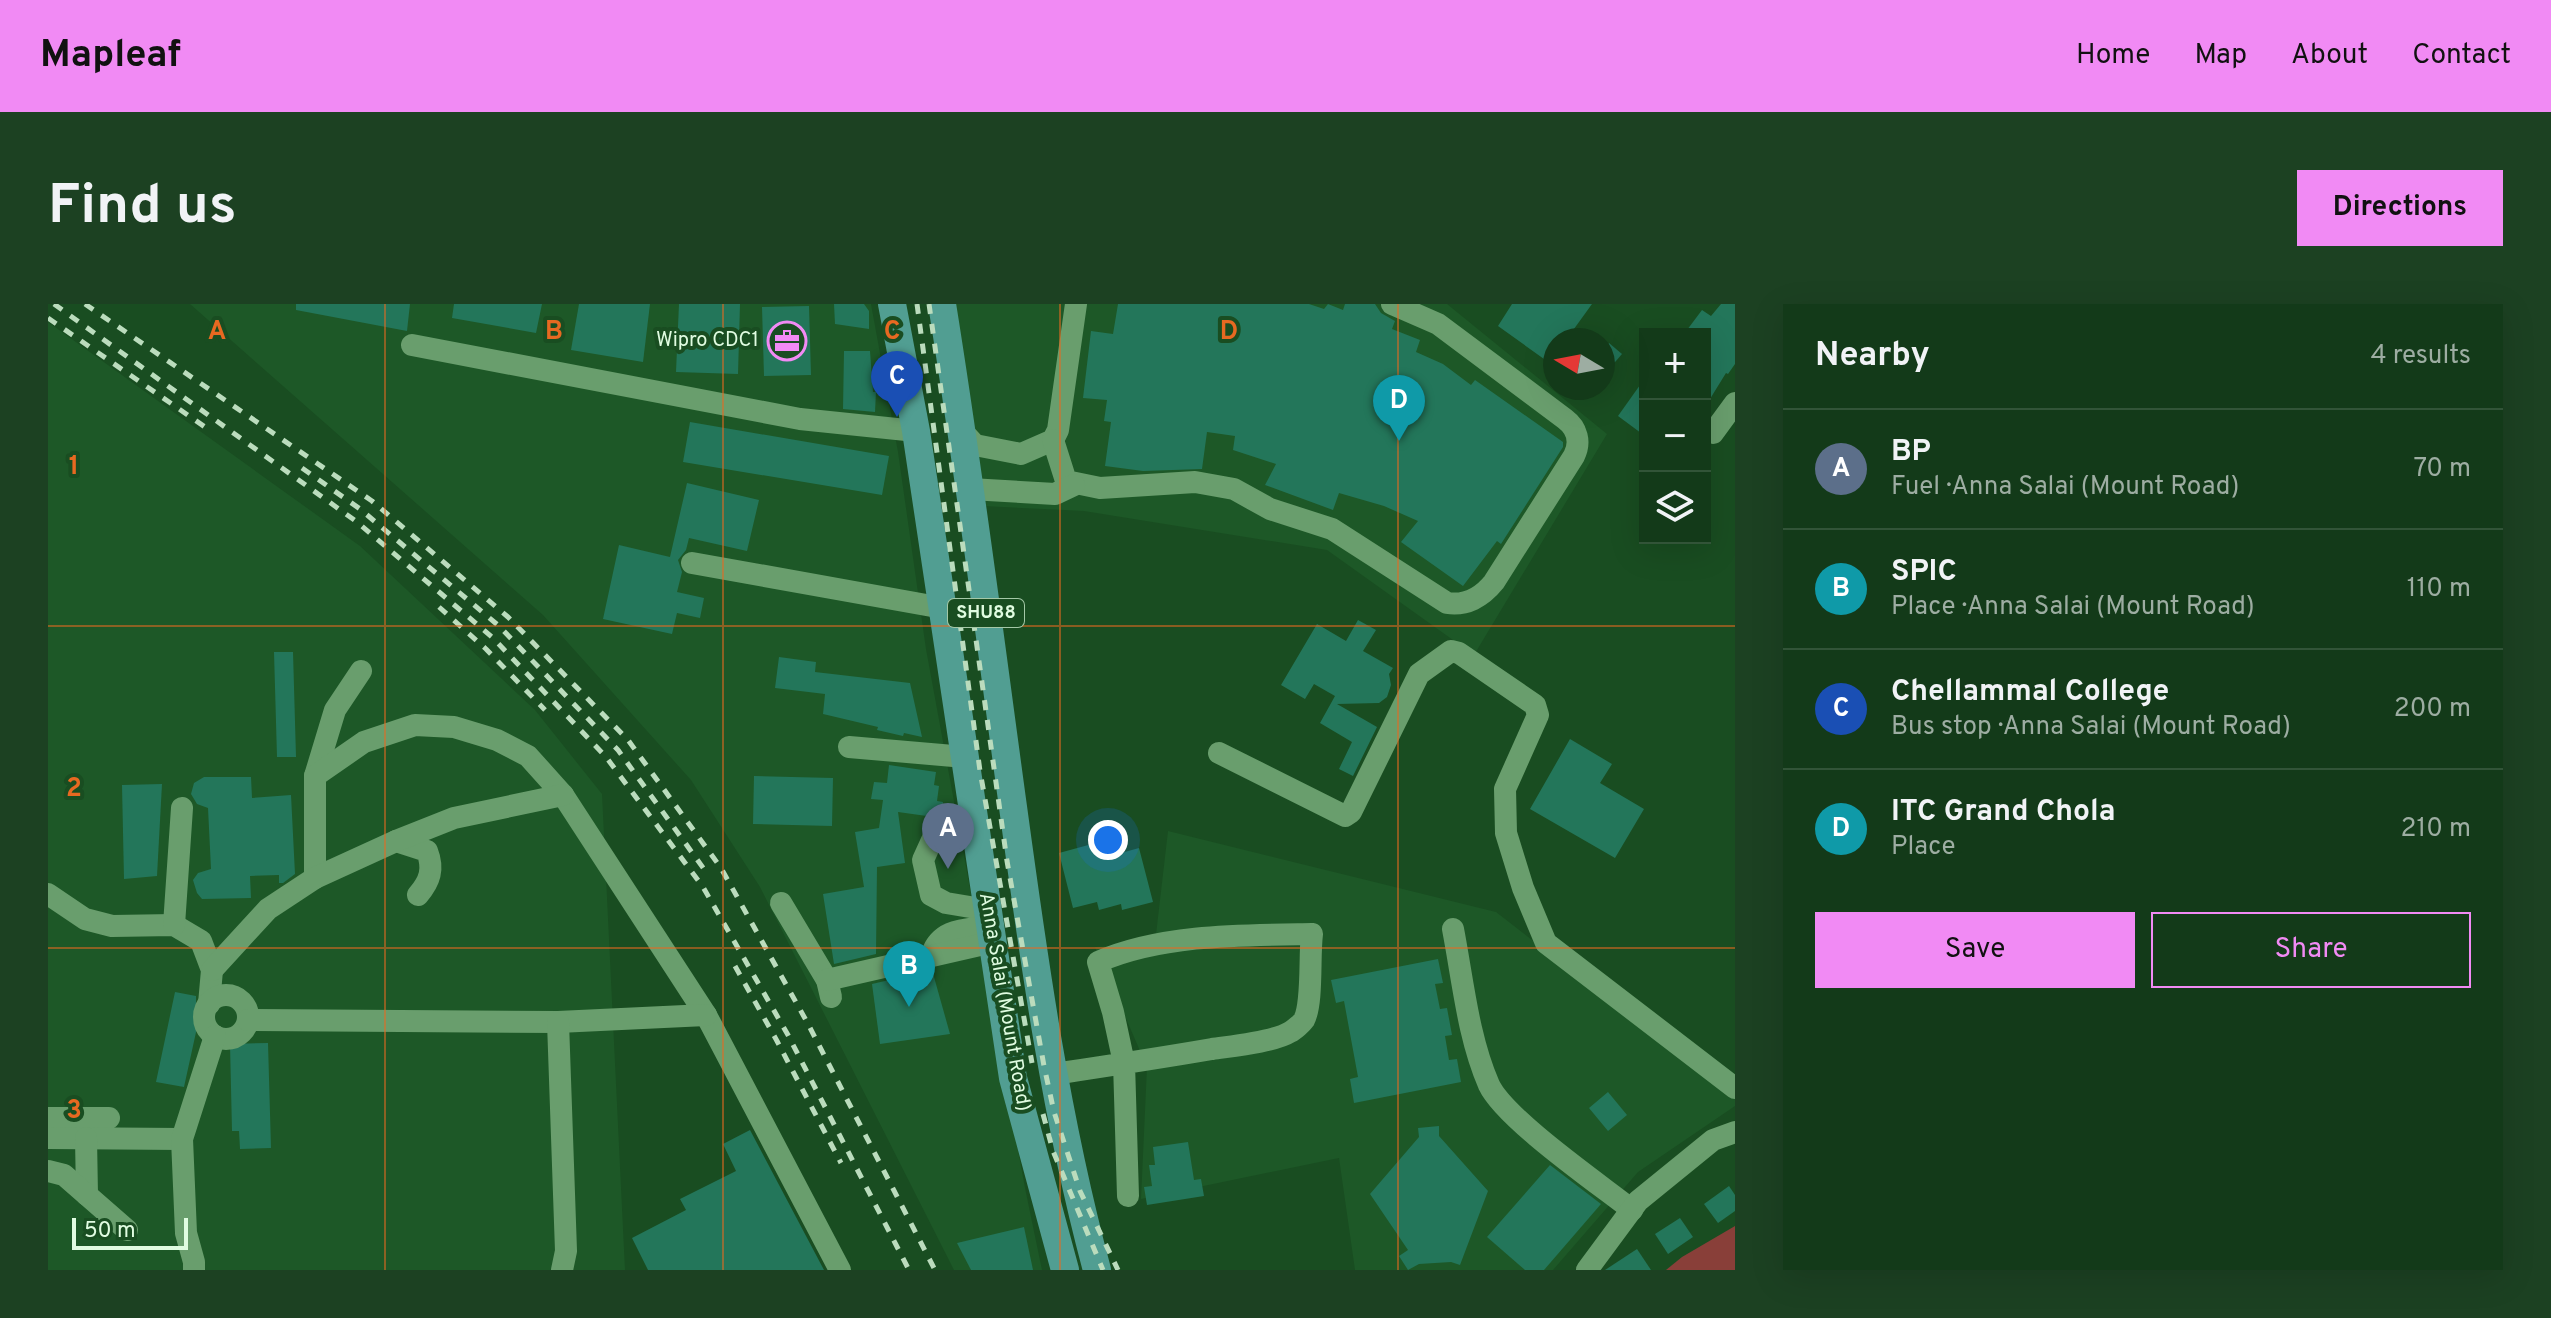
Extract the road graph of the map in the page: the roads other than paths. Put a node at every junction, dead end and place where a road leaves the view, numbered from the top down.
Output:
1 (892, 304) edge
2 (942, 304) edge
3 (1076, 304) edge
4 (1392, 304) edge
5 (412, 345) dead end
6 (1735, 403) edge
7 (916, 431) junction
8 (963, 432) junction
9 (1713, 433) dead end
10 (1053, 440) junction
11 (1074, 485) junction
12 (970, 489) junction
13 (692, 563) dead end
14 (943, 608) junction
15 (361, 671) dead end
16 (849, 747) dead end
17 (1219, 753) dead end
18 (965, 757) junction
19 (315, 776) junction
20 (563, 795) junction
21 (182, 808) dead end
22 (976, 828) junction
23 (396, 841) junction
24 (315, 878) junction
25 (48, 894) edge
26 (418, 895) dead end
27 (781, 903) dead end
28 (174, 925) junction
29 (990, 926) junction
30 (1453, 929) dead end
31 (212, 970) junction
32 (209, 1004) junction
33 (706, 1015) junction
34 (248, 1020) junction
35 (558, 1022) junction
36 (215, 1036) junction
37 (1124, 1063) junction
38 (1054, 1074) junction
39 (1735, 1088) edge
40 (109, 1118) dead end
41 (64, 1130) edge
42 (1735, 1132) edge
43 (182, 1139) junction
44 (48, 1171) edge
45 (87, 1195) junction
46 (1128, 1196) dead end
47 (1632, 1210) junction
48 (127, 1230) dead end
49 (1064, 1267) edge
50 (194, 1270) edge
51 (562, 1270) edge
52 (840, 1270) edge
53 (1097, 1270) edge
54 (1587, 1270) edge

1 - 7 main road, Anna Salai (Mount Road) / SHU88
2 - 8 main road, Anna Salai (Mount Road) / SHU88
3 - 10 street
4 - 11 street
5 - 7 street
6 - 9 street
7 - 14 main road, Anna Salai (Mount Road) / SHU88
8 - 10 street
8 - 12 main road, Anna Salai (Mount Road) / SHU88
10 - 11 street
11 - 12 street
12 - 38 main road, Anna Salai (Mount Road) / SHU88
13 - 14 street
14 - 18 main road, Anna Salai (Mount Road) / SHU88
15 - 19 street
16 - 18 street
17 - 39 street
18 - 22 main road, Anna Salai (Mount Road) / SHU88
19 - 20 street
19 - 24 street
20 - 23 street
20 - 33 street
21 - 28 street
22 - 29 main road, Anna Salai (Mount Road) / SHU88
22 - 29 street
23 - 24 street
23 - 26 street
24 - 31 street
25 - 28 street
27 - 29 street
28 - 31 street
29 - 49 main road, Anna Salai (Mount Road) / SHU88
30 - 47 street
31 - 32 street
32 - 34 street
32 - 36 street
33 - 35 street
33 - 52 street
34 - 35 street
34 - 36 street
35 - 51 street
36 - 43 street
37 - 37 street
37 - 38 street
37 - 46 street
38 - 53 main road, Anna Salai (Mount Road) / SHU88
40 - 41 street
41 - 43 street
41 - 45 street
42 - 47 street
43 - 50 street
44 - 45 street
45 - 48 street
47 - 54 street

